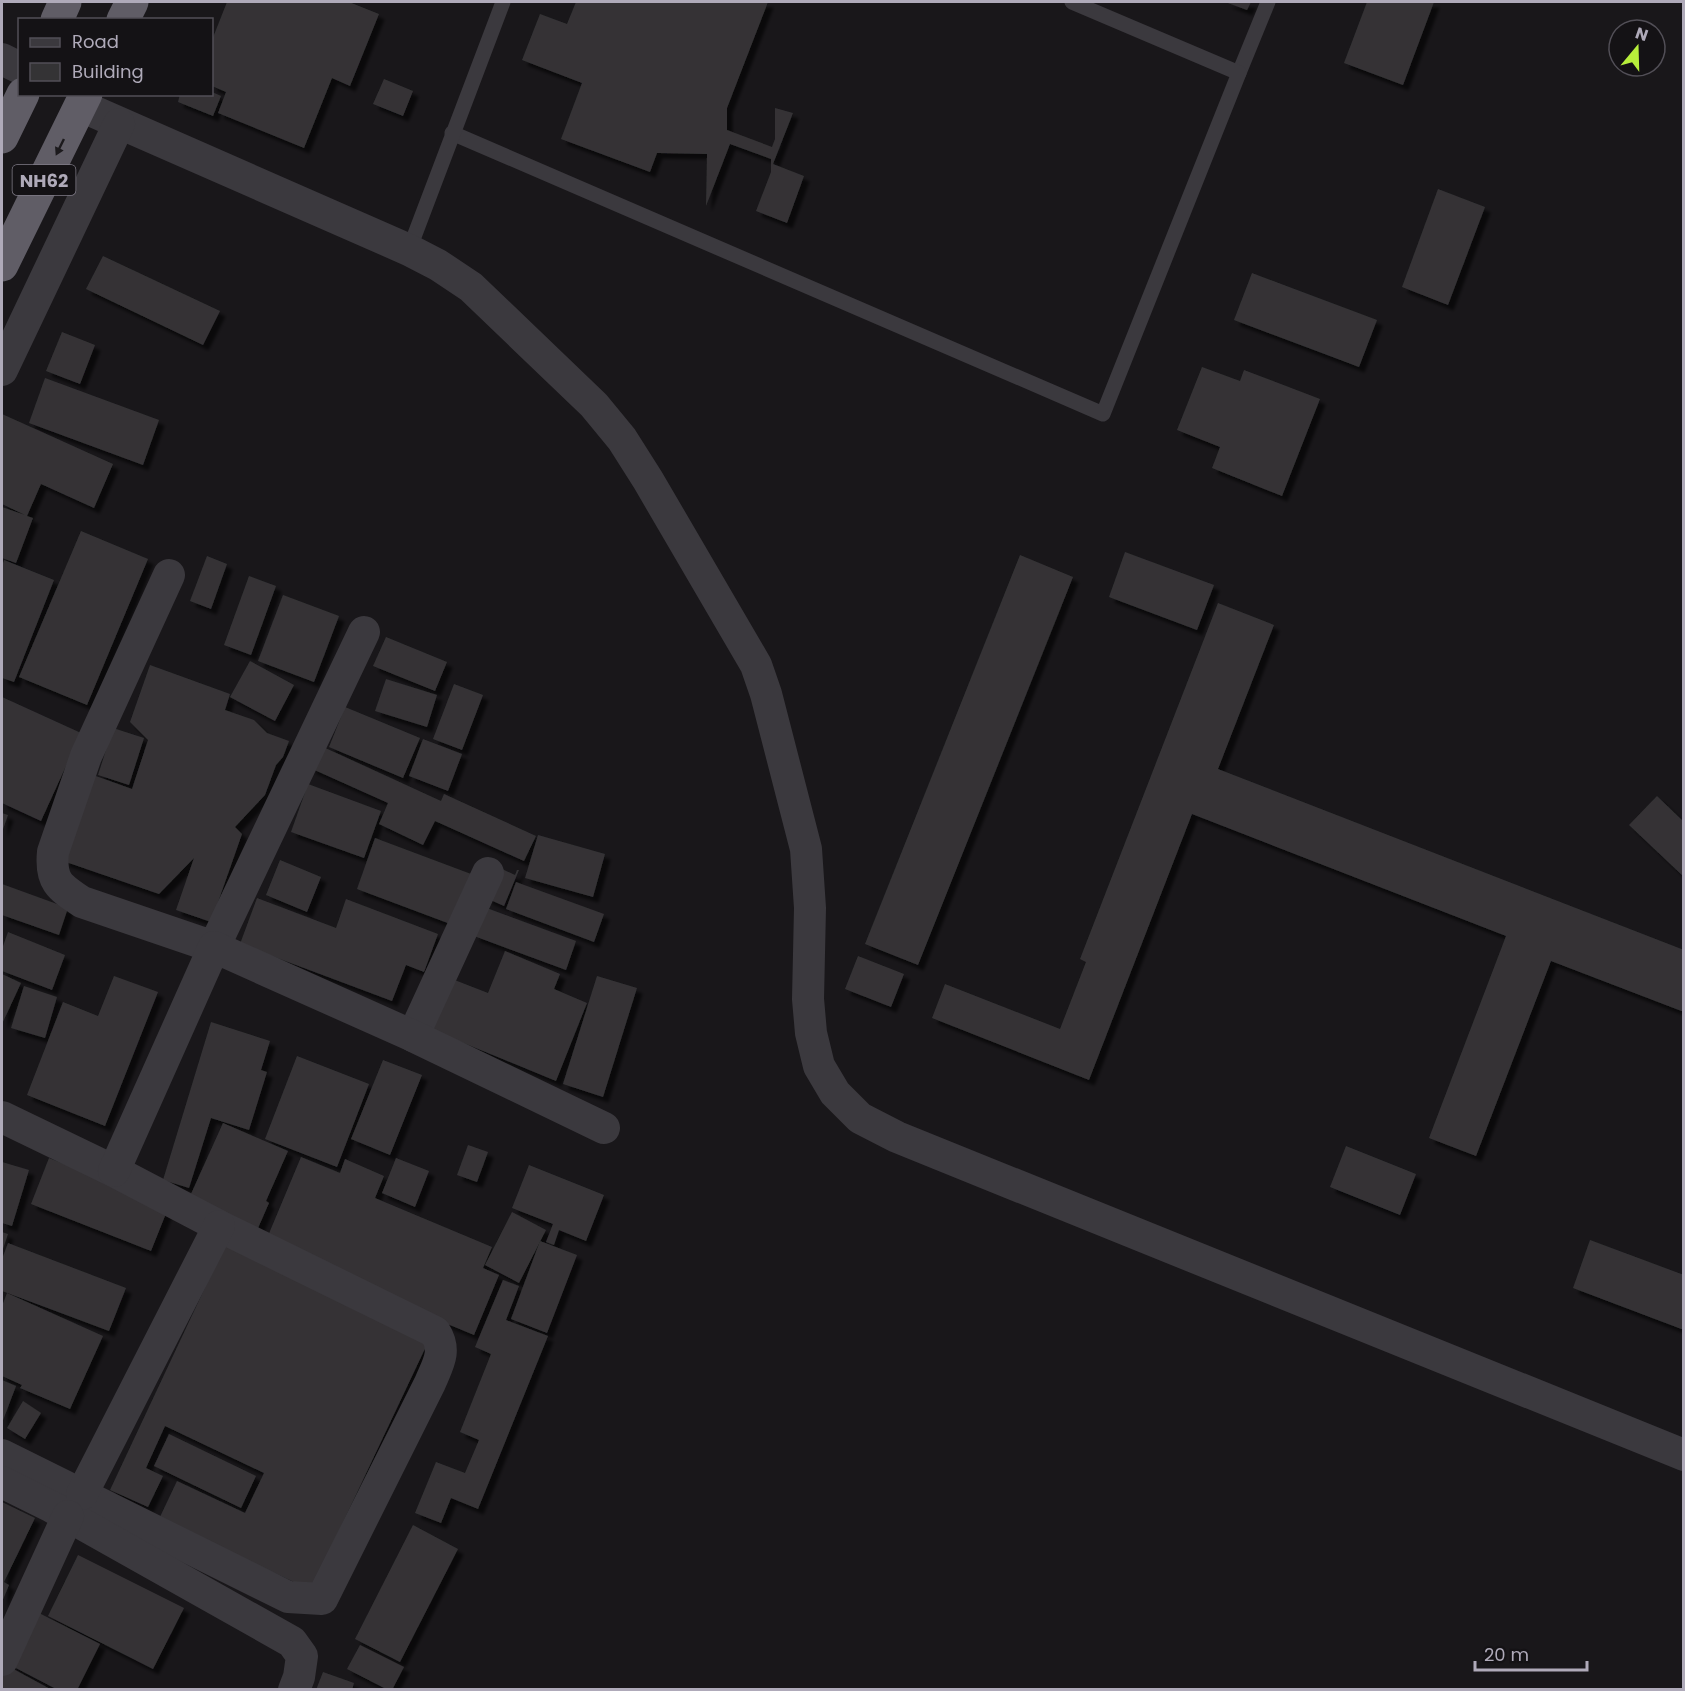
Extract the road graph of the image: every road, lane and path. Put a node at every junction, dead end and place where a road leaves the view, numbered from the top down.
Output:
1 (65, 2) edge
2 (132, 2) edge
3 (503, 2) edge
4 (1072, 2) edge
5 (1268, 2) edge
6 (58, 18) edge
7 (124, 18) edge
8 (2, 59) edge
9 (18, 67) edge
10 (1239, 73) junction
11 (22, 96) edge
12 (83, 100) edge
13 (119, 124) junction
14 (452, 133) junction
15 (2, 137) edge
16 (409, 250) junction
17 (2, 265) edge
18 (2, 370) edge
19 (169, 574) dead end
20 (364, 632) dead end
21 (488, 873) dead end
22 (213, 947) junction
23 (413, 1036) junction
24 (2, 1117) edge
25 (604, 1128) dead end
26 (114, 1171) junction
27 (219, 1226) junction
28 (2, 1455) edge
29 (1683, 1455) edge
30 (2, 1482) edge
31 (75, 1505) junction
32 (2, 1660) edge
33 (294, 1689) edge

1 - 6 highway
2 - 7 highway
3 - 14 lane
4 - 10 lane
5 - 10 lane
8 - 9 street
10 - 14 lane
11 - 15 highway
12 - 13 street
12 -> 17 highway, NH62
13 - 16 street
13 - 18 street
14 - 16 lane
16 - 29 street
19 - 22 street
20 - 22 street
21 - 23 street
22 - 23 street
22 - 26 street
23 - 25 street
24 - 26 street
26 - 27 street
27 - 31 street
27 - 31 street
28 - 31 street
30 - 31 street
31 - 32 street
31 - 33 street

